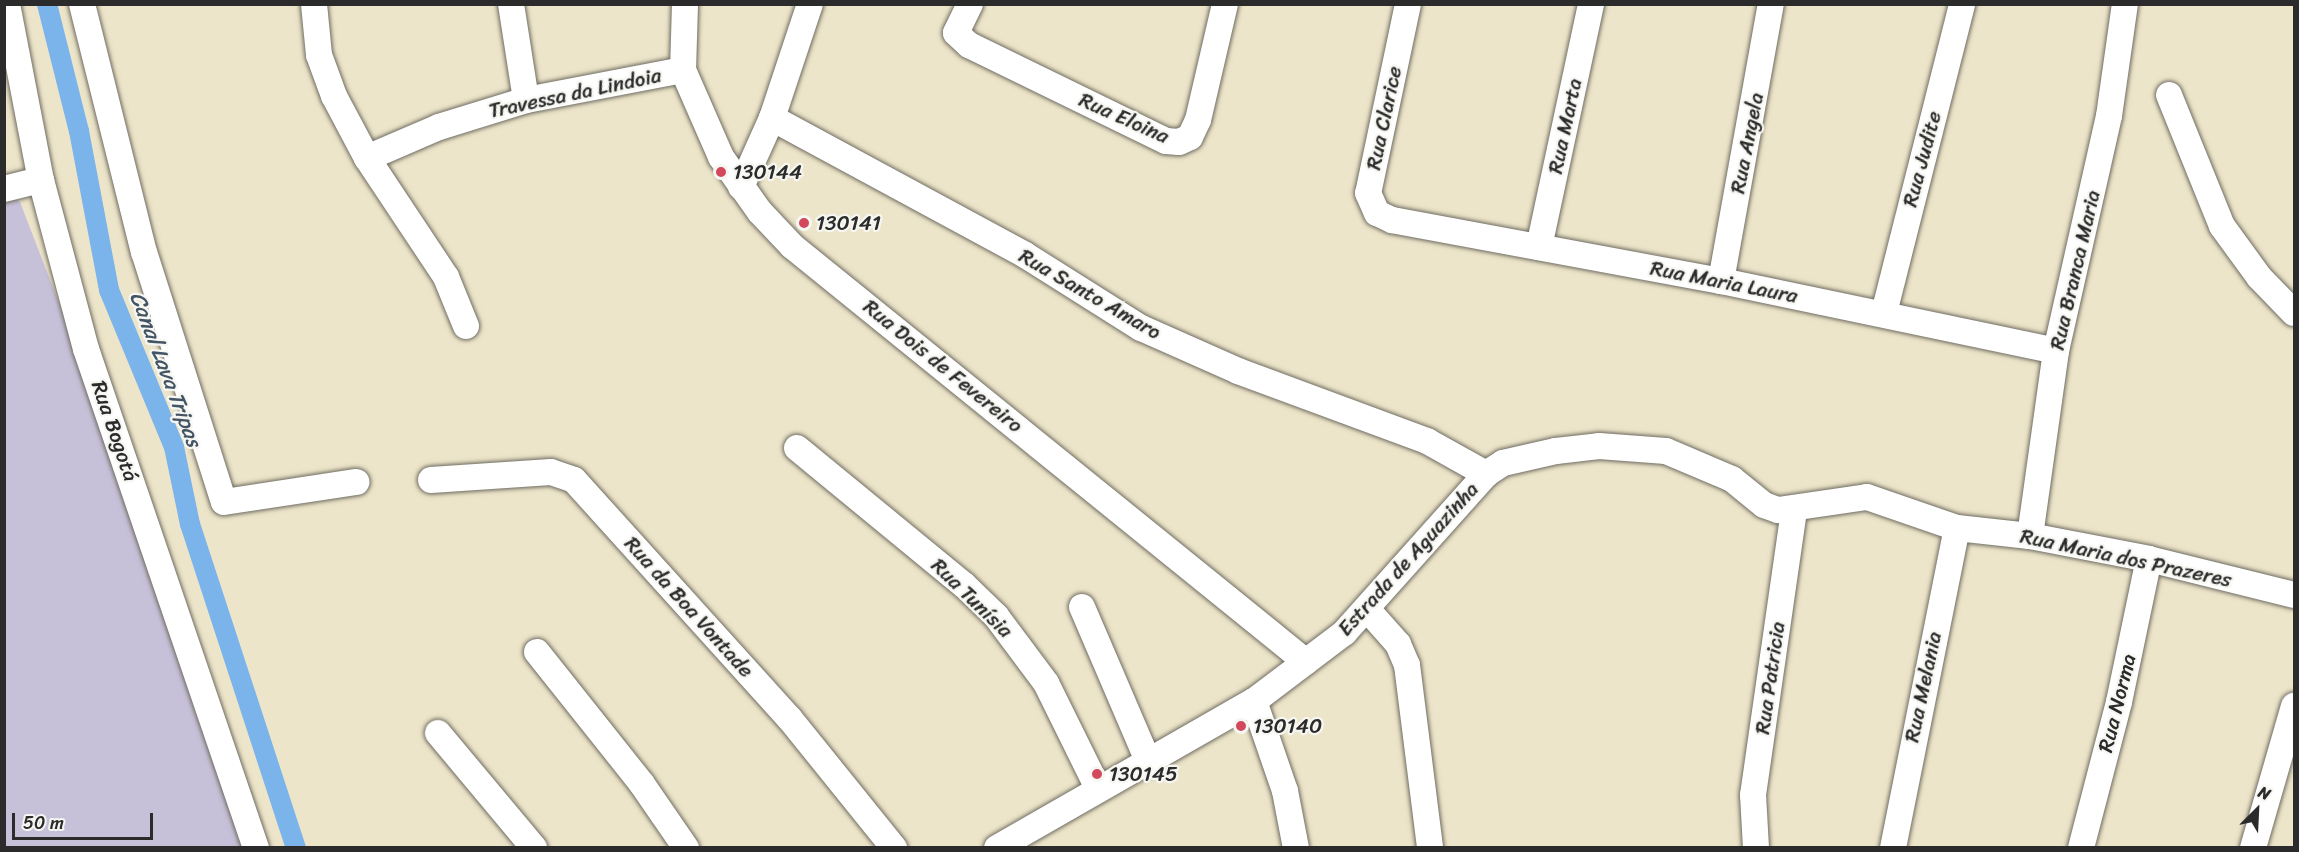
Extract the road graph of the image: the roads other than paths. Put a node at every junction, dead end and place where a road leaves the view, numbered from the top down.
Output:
1 (7, 4) edge
2 (82, 4) edge
3 (314, 4) edge
4 (511, 4) edge
5 (685, 4) edge
6 (810, 4) edge
7 (1225, 4) edge
8 (1408, 4) edge
9 (1591, 4) edge
10 (1771, 4) edge
11 (1962, 4) edge
12 (2125, 4) edge
13 (967, 9) edge
14 (683, 70) junction
15 (2169, 95) dead end
16 (526, 100) junction
17 (772, 118) junction
18 (367, 158) junction
19 (41, 180) junction
20 (741, 187) junction
21 (4, 189) edge
22 (1392, 220) joint
23 (1539, 248) junction
24 (1721, 281) junction
25 (1884, 313) junction
26 (2295, 313) edge
27 (466, 326) dead end
28 (2056, 351) junction
29 (797, 448) dead end
30 (1486, 474) junction
31 (431, 480) dead end
32 (357, 482) dead end
33 (1794, 509) junction
34 (1957, 528) junction
35 (2030, 536) junction
36 (2149, 559) junction
37 (2295, 595) edge
38 (1082, 607) dead end
39 (1366, 609) junction
40 (537, 652) dead end
41 (1306, 662) junction
42 (1254, 701) junction
43 (2295, 706) edge
44 (438, 733) dead end
45 (1149, 763) junction
46 (1098, 788) junction
47 (256, 848) edge
48 (534, 848) edge
49 (686, 848) edge
50 (894, 848) edge
51 (997, 848) edge
52 (1296, 848) edge
53 (1430, 848) edge
54 (1756, 848) edge
55 (1893, 848) edge
56 (2081, 848) edge
57 (2253, 848) edge

1 - 19 street, Rua Bogotá
2 - 32 street
3 - 18 street
4 - 16 street
5 - 14 street, Rua Dois de Fevereiro
6 - 17 street
7 - 13 street, Rua Eloina
8 - 22 street, Rua Clarice
9 - 23 street, Rua Marta
10 - 24 street, Rua Angela
11 - 25 street, Rua Judite
12 - 28 street, Rua Branca Maria
14 - 16 street, Travessa da Lindoia
14 - 20 street, Rua Dois de Fevereiro
15 - 26 street
16 - 18 street, Travessa da Lindoia
17 - 20 street
17 - 30 street, Rua Santo Amaro
18 - 27 street
19 - 21 street
19 - 47 street, Rua Bogotá
20 - 41 street, Rua Dois de Fevereiro
22 - 23 street, Rua Maria Laura
23 - 24 street, Rua Maria Laura
24 - 25 street, Rua Maria Laura
25 - 28 street, Rua Maria Laura
28 - 35 street, Rua Branca Maria
29 - 46 street, Rua Tunísia
30 - 33 street, Estrada de Aguazinha
30 - 39 street, Estrada de Aguazinha
31 - 50 street, Rua da Boa Vontade
33 - 34 street, Estrada de Aguazinha
33 - 54 street, Rua Patricia
34 - 35 street, Rua Maria dos Prazeres
34 - 55 street, Rua Melania
35 - 36 street, Rua Maria dos Prazeres
36 - 37 street, Rua Maria dos Prazeres
36 - 56 street, Rua Norma
38 - 45 street
39 - 41 street, Estrada de Aguazinha
39 - 53 street
40 - 49 street
41 - 42 street, Estrada de Aguazinha
42 - 45 street, Estrada de Aguazinha
42 - 52 street
43 - 57 street
44 - 48 street
45 - 46 street, Estrada de Aguazinha
46 - 51 street, Estrada de Aguazinha

